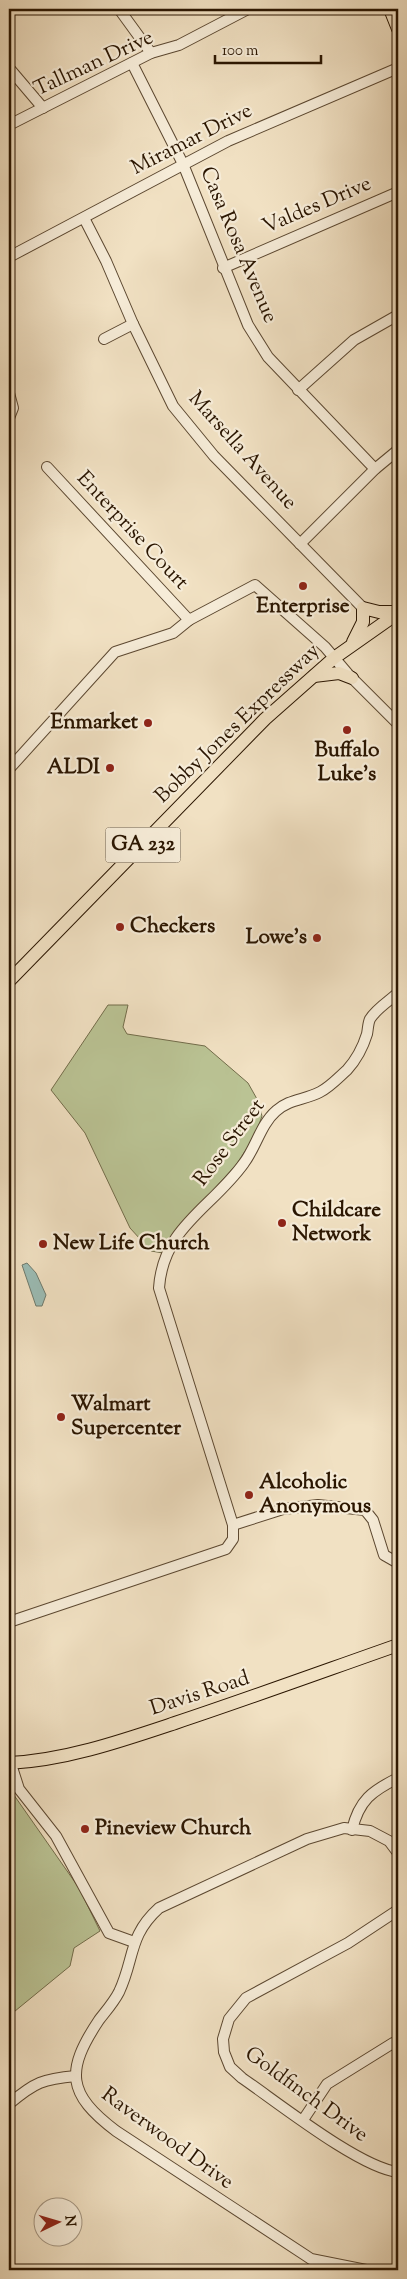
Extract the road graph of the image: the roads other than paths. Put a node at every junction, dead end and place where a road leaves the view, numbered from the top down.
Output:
1 (119, 9) edge
2 (248, 9) edge
3 (390, 9) edge
4 (398, 29) edge
5 (151, 53) junction
6 (132, 63) junction
7 (9, 68) edge
8 (398, 68) edge
9 (43, 108) junction
10 (9, 125) edge
11 (183, 164) junction
12 (398, 192) edge
13 (84, 218) junction
14 (9, 257) edge
15 (223, 268) junction
16 (398, 315) edge
17 (133, 324) junction
18 (104, 339) dead end
19 (298, 390) junction
20 (9, 393) edge
21 (9, 418) edge
22 (398, 450) edge
23 (48, 467) dead end
24 (375, 469) junction
25 (300, 544) junction
26 (363, 608) junction
27 (398, 613) edge
28 (189, 620) junction
29 (352, 644) junction
30 (334, 658) junction
31 (314, 676) junction
32 (352, 678) junction
33 (398, 724) edge
34 (9, 769) edge
35 (9, 981) edge
36 (398, 994) edge
37 (233, 1525) junction
38 (398, 1563) edge
39 (398, 1617) edge
40 (398, 1621) edge
41 (9, 1622) edge
42 (398, 1645) edge
43 (10, 1761) edge
44 (398, 1778) edge
45 (352, 1830) junction
46 (398, 1853) edge
47 (398, 1910) edge
48 (134, 1942) junction
49 (392, 2044) dead end
50 (76, 2076) junction
51 (9, 2104) edge
52 (303, 2120) junction
53 (398, 2172) edge
54 (366, 2270) edge

1 - 5 street
2 - 5 street, Tallman Drive
3 - 4 main road
5 - 6 street, Tallman Drive
6 - 9 street, Tallman Drive
6 - 11 street, Casa Rosa Avenue
7 - 9 street
8 - 11 street, Miramar Drive
9 - 10 street, Tallman Drive
11 - 13 street, Miramar Drive
11 - 15 street, Casa Rosa Avenue
12 - 15 street, Valdes Drive
13 - 14 street, Miramar Drive
13 - 17 street, Marsella Avenue
15 - 19 street, Casa Rosa Avenue
16 - 19 street
17 - 18 street
17 - 25 street, Marsella Avenue
19 - 24 street, Casa Rosa Avenue
20 - 21 street
22 - 24 street
23 - 28 street, Enterprise Court
24 - 25 street
25 - 26 street, Marsella Avenue
26 - 27 main road
26 - 29 main road
27 - 29 main road, Bobby Jones Expressway / GA 232
28 - 30 street
28 - 34 street
29 - 30 main road, Bobby Jones Expressway / GA 232
30 - 31 main road, Bobby Jones Expressway / GA 232
30 - 32 street
31 - 32 main road
31 - 35 main road, Bobby Jones Expressway / GA 232
32 - 33 street
36 - 37 street, Rose Street
37 - 38 street
37 - 41 street
39 - 40 street
42 - 43 main road, Davis Road
43 - 48 street
44 - 45 street
45 - 46 street, Raverwood Drive
45 - 48 street, Raverwood Drive
47 - 52 street, Goldfinch Drive
48 - 50 street, Raverwood Drive
49 - 52 street
50 - 51 street
50 - 54 street, Raverwood Drive
52 - 53 street, Goldfinch Drive

